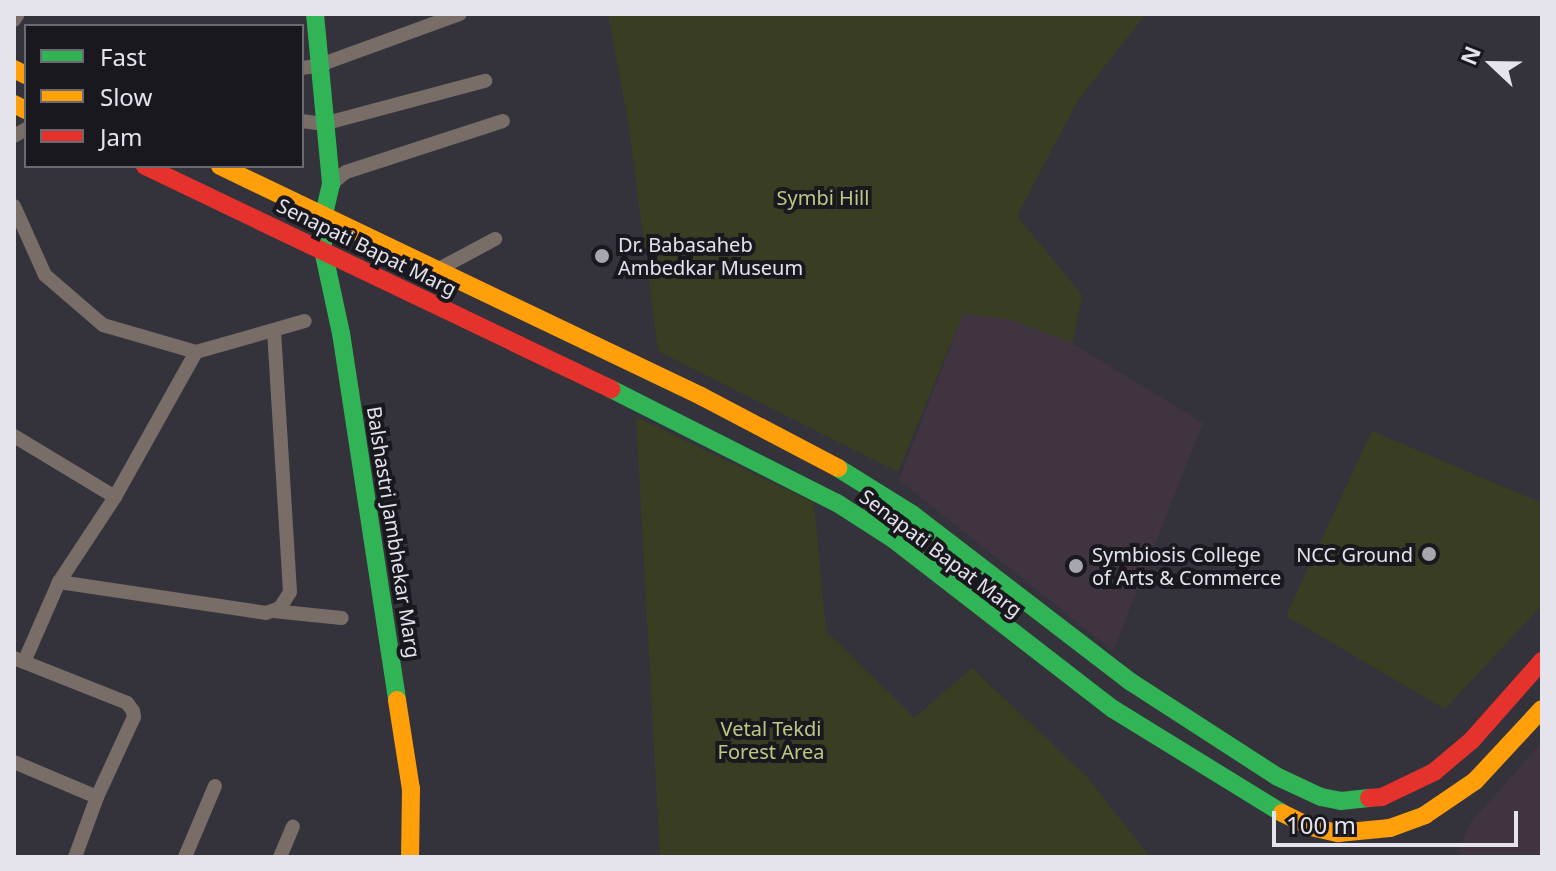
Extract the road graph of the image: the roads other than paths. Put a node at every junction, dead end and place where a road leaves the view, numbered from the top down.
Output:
1 (18, 14) edge
2 (315, 14) edge
3 (460, 14) edge
4 (14, 20) edge
5 (310, 67) edge
6 (485, 81) dead end
7 (304, 121) edge
8 (503, 121) dead end
9 (323, 124) junction
10 (149, 168) edge
11 (224, 168) edge
12 (331, 184) junction
13 (14, 206) edge
14 (324, 215) junction
15 (495, 239) dead end
16 (323, 250) junction
17 (437, 270) junction
18 (305, 321) dead end
19 (274, 330) junction
20 (196, 352) junction
21 (14, 436) edge
22 (115, 497) junction
23 (59, 582) junction
24 (273, 611) junction
25 (342, 618) dead end
26 (19, 660) edge
27 (1542, 661) edge
28 (1542, 709) edge
29 (14, 762) edge
30 (215, 786) dead end
31 (97, 797) junction
32 (293, 827) dead end
33 (75, 857) edge
34 (185, 857) edge
35 (280, 857) edge
36 (410, 857) edge

1 - 4 street
2 - 5 main road
3 - 5 street
5 - 9 main road
6 - 9 street
7 - 9 street
8 - 12 street
9 - 12 main road
10 - 16 main road, Senapati Bapat Marg
11 - 14 main road, Senapati Bapat Marg
12 - 14 main road, Balshastri Jambhekar Marg
13 - 20 street
14 - 16 main road, Balshastri Jambhekar Marg
14 - 17 main road, Senapati Bapat Marg
15 - 17 street
16 - 28 main road, Senapati Bapat Marg
16 - 36 main road, Balshastri Jambhekar Marg
17 - 27 main road, Senapati Bapat Marg
18 - 19 street
19 - 20 street
19 - 24 street
20 - 22 street
21 - 22 street
22 - 23 street
23 - 24 street
23 - 26 street
24 - 25 street
26 - 31 street
29 - 31 street
30 - 34 street
31 - 33 street
32 - 35 street

